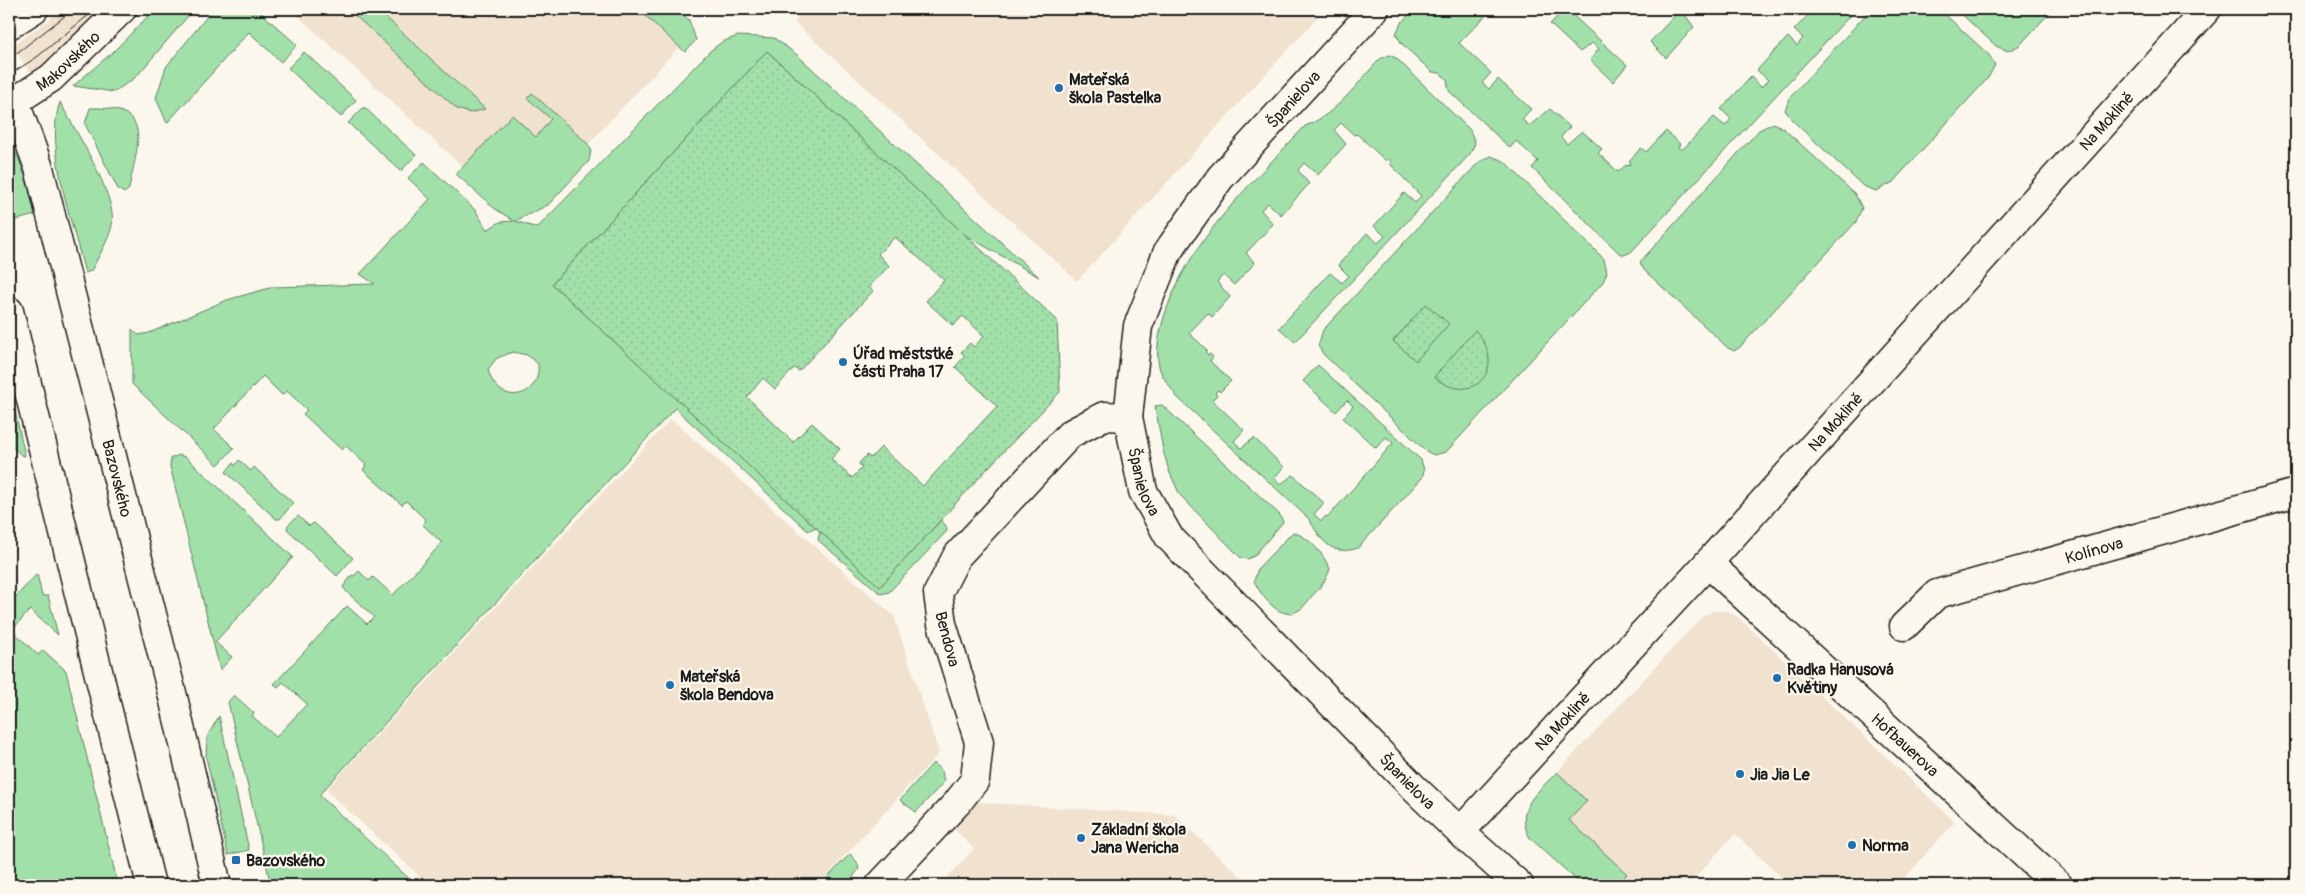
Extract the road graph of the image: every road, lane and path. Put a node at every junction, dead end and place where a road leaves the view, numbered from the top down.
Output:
1 (34, 9) edge
2 (122, 9) edge
3 (1375, 9) edge
4 (2207, 9) edge
5 (9, 25) edge
6 (11, 101) edge
7 (9, 311) edge
8 (1128, 417) junction
9 (2296, 493) edge
10 (1708, 563) junction
11 (1904, 626) dead end
12 (1460, 832) junction
13 (151, 885) edge
14 (217, 885) edge
15 (880, 885) edge
16 (1519, 885) edge
17 (2058, 885) edge

1 - 5 street
2 - 6 street, Makovského
3 - 8 street, Španielova
4 - 10 street, Na Moklině
6 - 14 street, Bazovského
7 - 13 street
8 - 12 street, Španielova
8 - 15 street, Bendova
9 - 11 street, Kolínova
10 - 12 street, Na Moklině
10 - 17 street, Hofbauerova
12 - 16 street, Španielova

